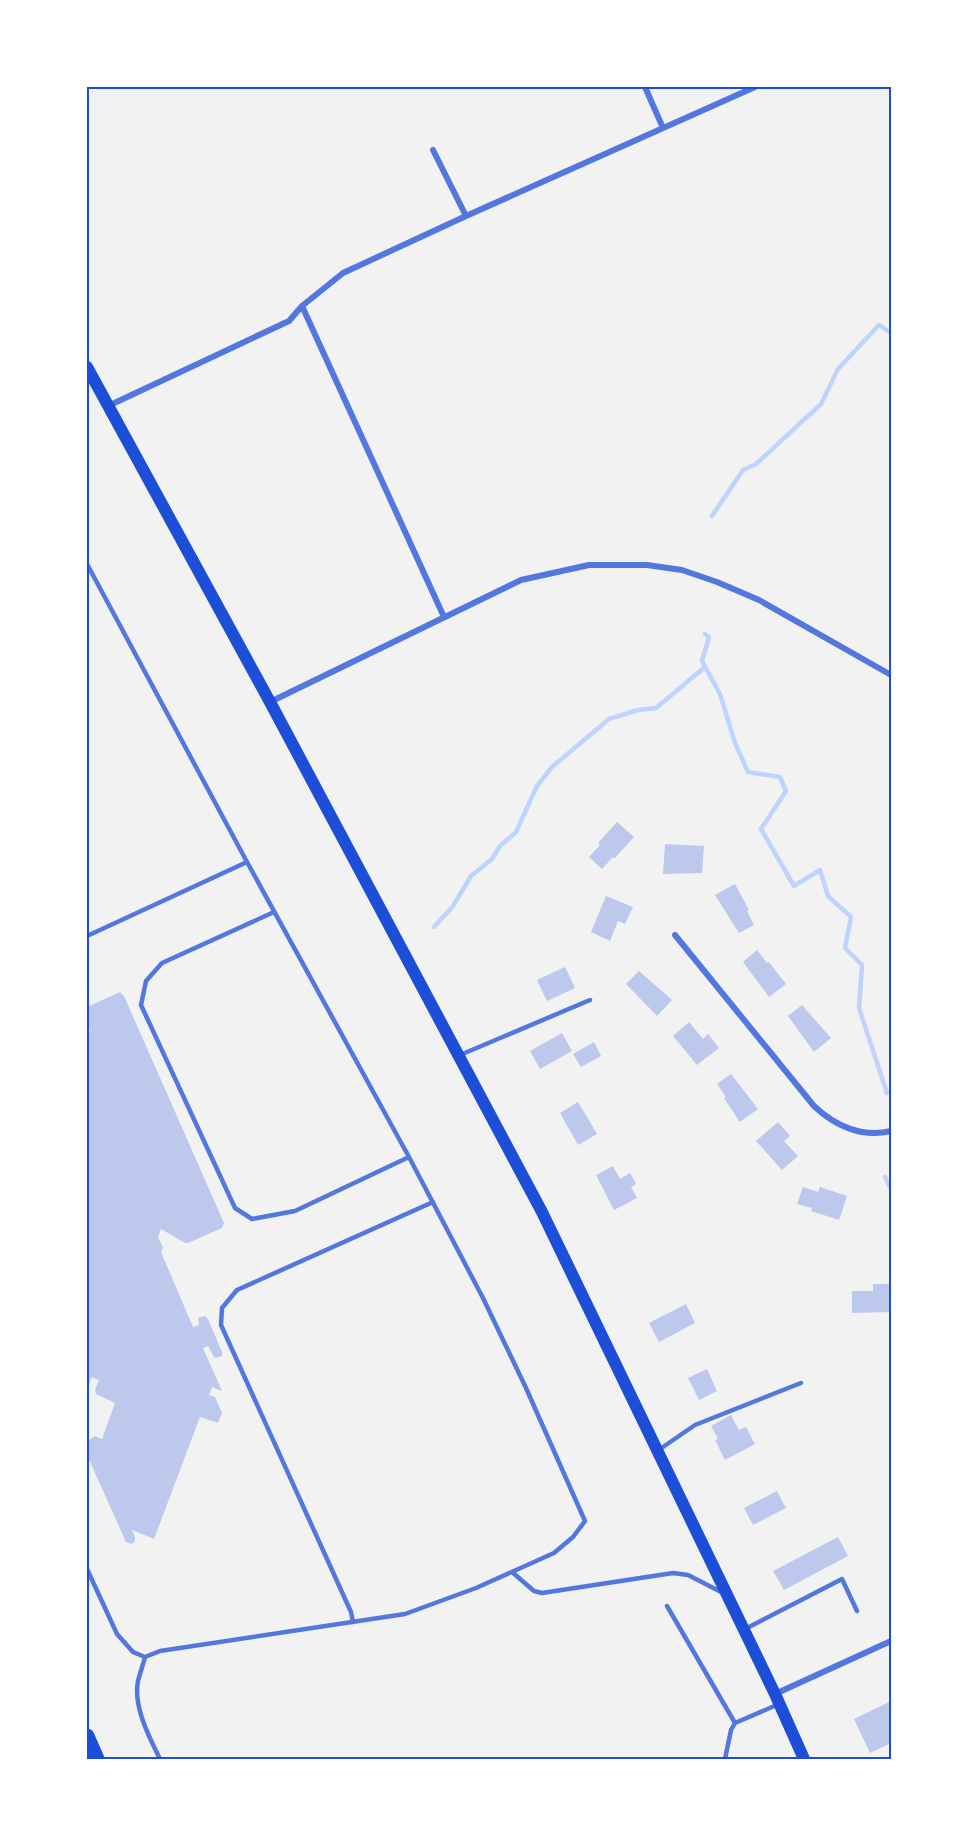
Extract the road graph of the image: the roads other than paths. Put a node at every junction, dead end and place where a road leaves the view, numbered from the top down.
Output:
1 (645, 87) edge
2 (754, 87) edge
3 (663, 128) junction
4 (432, 150) dead end
5 (466, 216) junction
6 (302, 306) junction
7 (87, 367) edge
8 (108, 406) junction
9 (87, 564) edge
10 (444, 618) junction
11 (891, 675) edge
12 (270, 702) junction
13 (247, 862) junction
14 (274, 912) junction
15 (675, 935) dead end
16 (87, 936) edge
17 (590, 1000) dead end
18 (459, 1055) junction
19 (891, 1131) edge
20 (409, 1157) junction
21 (433, 1202) junction
22 (801, 1383) dead end
23 (658, 1451) junction
24 (87, 1569) edge
25 (512, 1572) junction
26 (728, 1596) junction
27 (667, 1606) dead end
28 (857, 1611) dead end
29 (352, 1622) junction
30 (744, 1630) junction
31 (891, 1641) edge
32 (145, 1657) junction
33 (777, 1699) junction
34 (735, 1723) junction
35 (87, 1736) edge
36 (97, 1759) edge
37 (160, 1759) edge
38 (725, 1759) edge
39 (804, 1759) edge

1 - 3 street
2 - 3 street
3 - 5 street
4 - 5 street
5 - 6 street
6 - 8 street
6 - 10 street
7 - 8 main road
8 - 12 main road
9 - 13 lane
10 - 11 street
10 - 12 street
12 - 18 main road
13 - 14 lane
13 - 16 lane
14 - 20 lane
14 - 20 lane
15 - 19 street
17 - 18 lane
18 - 23 main road
20 - 21 lane
21 - 25 lane
21 - 29 lane
22 - 23 lane
23 - 26 main road
24 - 32 lane
25 - 26 lane
25 - 29 lane
26 - 30 main road
27 - 34 lane
28 - 30 lane
29 - 32 lane
30 - 33 main road
31 - 33 street
32 - 37 lane
33 - 34 lane
33 - 39 main road
34 - 38 lane
35 - 36 highway

